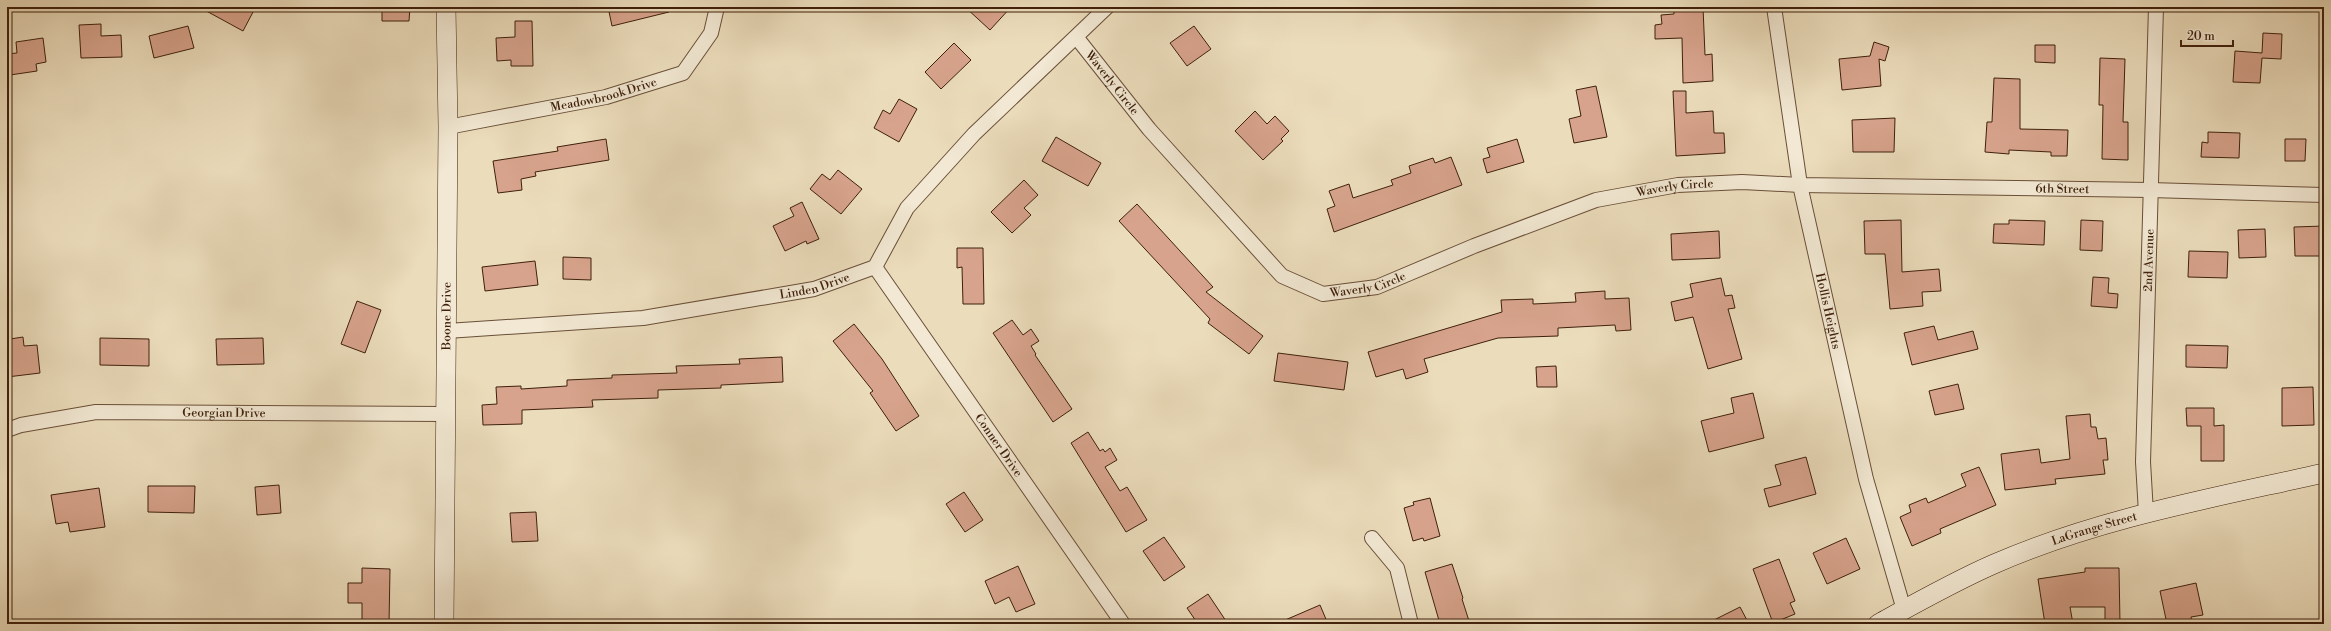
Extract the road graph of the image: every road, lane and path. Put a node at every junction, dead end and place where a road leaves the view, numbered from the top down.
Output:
1 (446, 7) edge
2 (717, 7) edge
3 (1107, 7) edge
4 (1774, 7) edge
5 (2156, 7) edge
6 (1077, 38) junction
7 (448, 127) junction
8 (1800, 185) junction
9 (2150, 190) junction
10 (2324, 195) edge
11 (874, 267) junction
12 (446, 331) junction
13 (444, 414) junction
14 (7, 430) edge
15 (2324, 473) edge
16 (2146, 513) junction
17 (1372, 538) dead end
18 (1904, 610) junction
19 (444, 624) edge
20 (1123, 624) edge
21 (1411, 624) edge
22 (1878, 624) edge

1 - 7 street, Boone Drive
2 - 7 street, Meadowbrook Drive
3 - 6 street
4 - 8 street, Hollis Heights
5 - 9 street, 2nd Avenue
6 - 8 street, Waverly Circle
6 - 11 street
7 - 12 street, Boone Drive
8 - 9 street, 6th Street
8 - 18 street, Hollis Heights
9 - 10 street, 6th Street
9 - 16 street, 2nd Avenue
11 - 12 street, Linden Drive
11 - 20 street, Conner Drive
12 - 13 street, Boone Drive
13 - 14 street, Georgian Drive
13 - 19 street, Boone Drive
15 - 16 street, LaGrange Street
16 - 18 street, LaGrange Street
17 - 21 street
18 - 22 street, LaGrange Street

